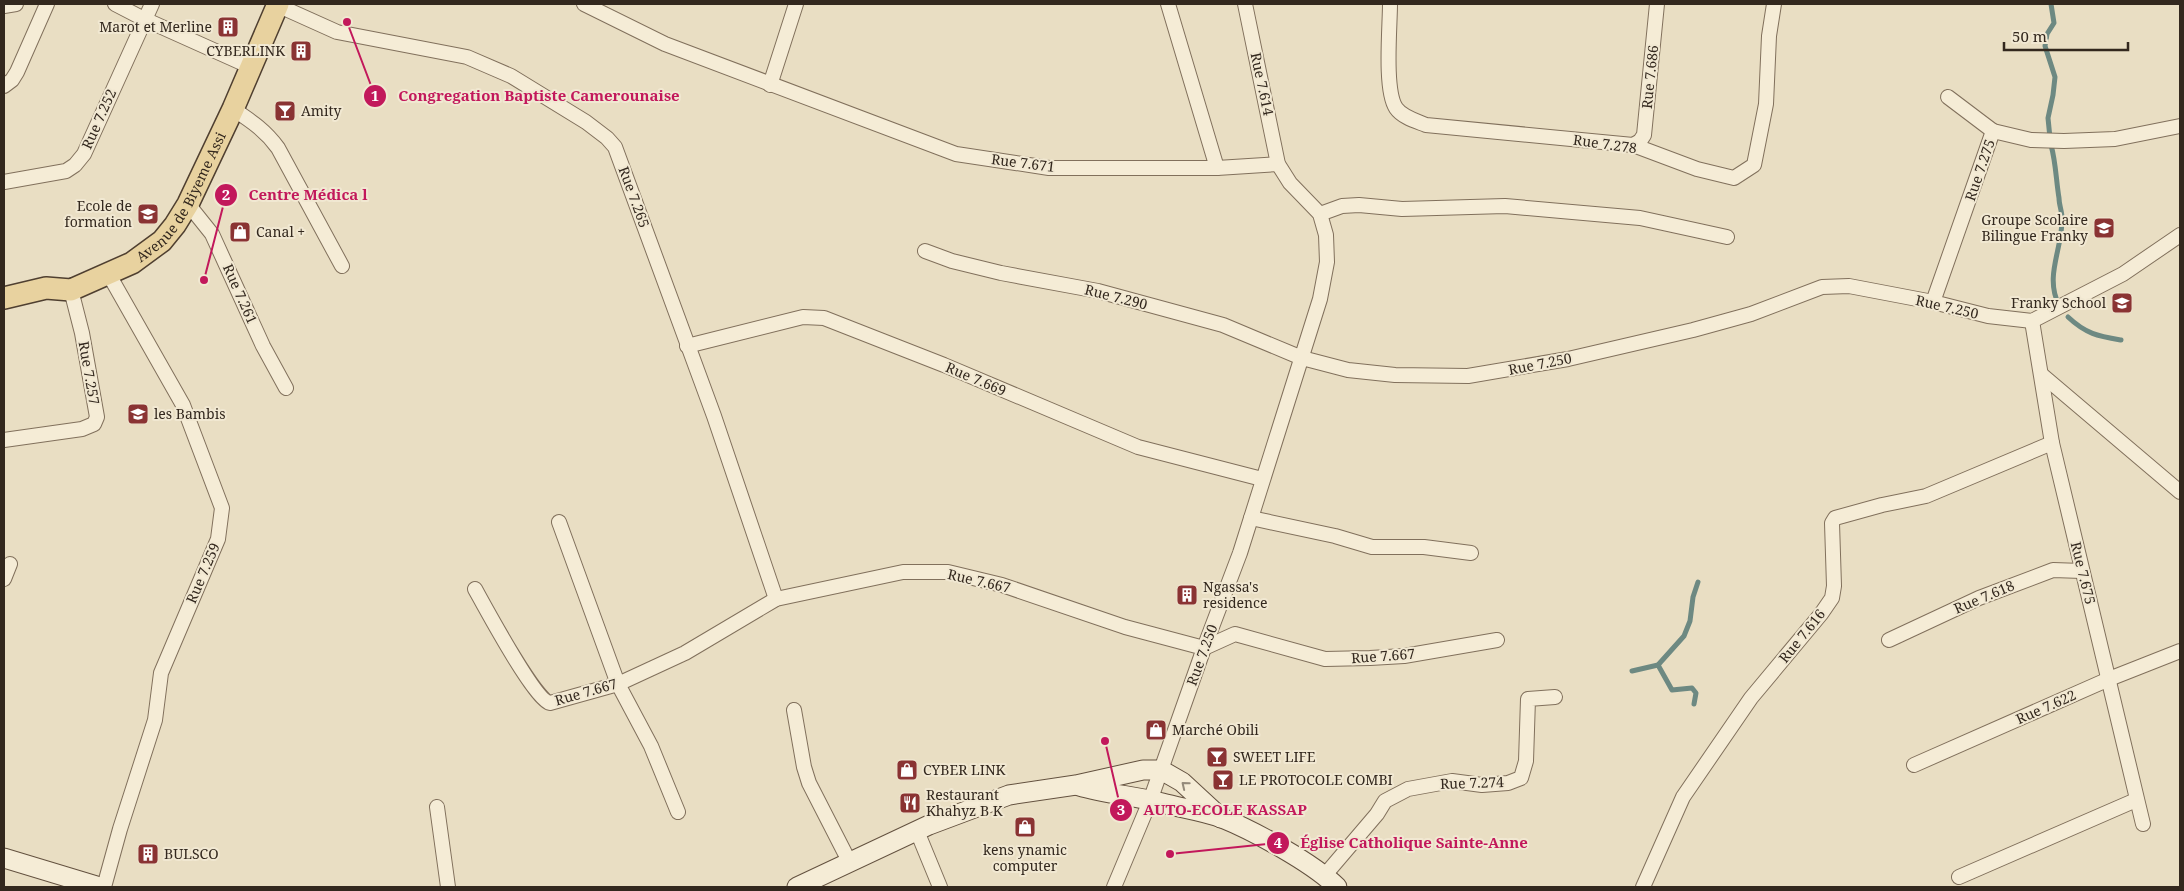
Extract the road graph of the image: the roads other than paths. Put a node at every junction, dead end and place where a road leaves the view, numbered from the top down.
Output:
1 (16, 4) edge
2 (47, 4) edge
3 (115, 4) edge
4 (152, 4) edge
5 (584, 4) edge
6 (796, 4) edge
7 (1168, 4) edge
8 (1245, 4) edge
9 (1390, 4) edge
10 (1657, 4) edge
11 (1774, 4) edge
12 (278, 5) edge
13 (4, 6) edge
14 (144, 19) junction
15 (251, 67) junction
16 (770, 85) junction
17 (4, 86) edge
18 (1948, 98) dead end
19 (233, 109) junction
20 (2180, 126) edge
21 (1994, 131) junction
22 (1633, 145) junction
23 (1278, 164) junction
24 (1217, 168) junction
25 (4, 182) edge
26 (188, 204) junction
27 (1320, 214) junction
28 (2180, 235) edge
29 (1727, 237) dead end
30 (925, 251) dead end
31 (342, 266) dead end
32 (108, 273) junction
33 (71, 290) junction
34 (4, 298) edge
35 (1933, 302) junction
36 (2032, 321) junction
37 (687, 346) junction
38 (1302, 358) junction
39 (2042, 375) junction
40 (286, 388) dead end
41 (4, 440) edge
42 (2052, 443) junction
43 (1262, 479) junction
44 (2180, 492) edge
45 (1251, 518) junction
46 (559, 522) dead end
47 (1471, 553) dead end
48 (10, 564) dead end
49 (2082, 571) junction
50 (4, 579) edge
51 (475, 589) dead end
52 (776, 599) junction
53 (1497, 640) dead end
54 (1889, 640) dead end
55 (1204, 648) junction
56 (2180, 651) edge
57 (2109, 679) junction
58 (618, 684) junction
59 (1555, 697) dead end
60 (794, 710) dead end
61 (1914, 765) dead end
62 (1161, 770) junction
63 (1076, 785) junction
64 (2136, 800) junction
65 (1150, 801) junction
66 (437, 807) dead end
67 (678, 812) dead end
68 (1221, 818) junction
69 (2143, 824) dead end
70 (917, 831) junction
71 (4, 858) edge
72 (850, 863) junction
73 (1959, 876) dead end
74 (1331, 881) edge
75 (100, 887) edge
76 (104, 887) edge
77 (448, 887) edge
78 (797, 887) edge
79 (940, 887) edge
80 (1114, 887) edge
81 (1643, 887) edge

1 - 13 street
2 - 17 street
3 - 14 street
4 - 14 street, Rue 7.252
5 - 16 street, Rue 7.671
6 - 16 street
7 - 24 street
8 - 23 street, Rue 7.614
9 - 22 street, Rue 7.278
10 - 22 street, Rue 7.686
11 - 22 street, Rue 7.278
12 - 15 main road, Avenue de Biyeme Assi
12 - 37 street, Rue 7.265
14 - 15 street
14 - 25 street, Rue 7.252
15 - 19 main road, Avenue de Biyeme Assi
16 - 24 street, Rue 7.671
18 - 21 street
19 - 26 main road, Avenue de Biyeme Assi
19 - 31 street
20 - 21 street, Rue 7.275
21 - 35 street, Rue 7.275
23 - 24 street, Rue 7.671
23 - 27 street
26 - 32 main road, Avenue de Biyeme Assi
26 - 40 street, Rue 7.261
27 - 29 street
27 - 38 street
28 - 36 street
30 - 38 street, Rue 7.290
32 - 33 main road, Avenue de Biyeme Assi
32 - 76 street, Rue 7.259
33 - 34 main road, Avenue de Biyeme Assi
33 - 41 street, Rue 7.257
35 - 36 street, Rue 7.250
35 - 38 street, Rue 7.250
36 - 39 street, Rue 7.675
37 - 43 street, Rue 7.669
37 - 52 street, Rue 7.265
38 - 43 street, Rue 7.250
39 - 42 street, Rue 7.675
39 - 44 street
42 - 49 street, Rue 7.675
42 - 81 street, Rue 7.616
43 - 45 street, Rue 7.250
45 - 47 street
45 - 55 street, Rue 7.250
46 - 58 street
48 - 50 street
49 - 54 street, Rue 7.618
49 - 57 street, Rue 7.675
51 - 58 street, Rue 7.667
52 - 55 street, Rue 7.667
52 - 58 street, Rue 7.667
53 - 55 street, Rue 7.667
55 - 62 street, Rue 7.250
56 - 57 street, Rue 7.622
57 - 61 street, Rue 7.622
57 - 64 street, Rue 7.675
58 - 67 street
59 - 74 street, Rue 7.274
60 - 72 street
62 - 63 main road
62 - 65 street, Rue 7.250
68 -> 62 main road
63 - 65 main road
63 - 70 main road
64 - 69 street, Rue 7.675
64 - 73 street
65 - 68 main road
65 - 80 street, Rue 7.250
66 - 77 street
68 - 74 main road
70 - 72 main road
70 - 79 street
71 - 75 main road
72 - 78 main road

